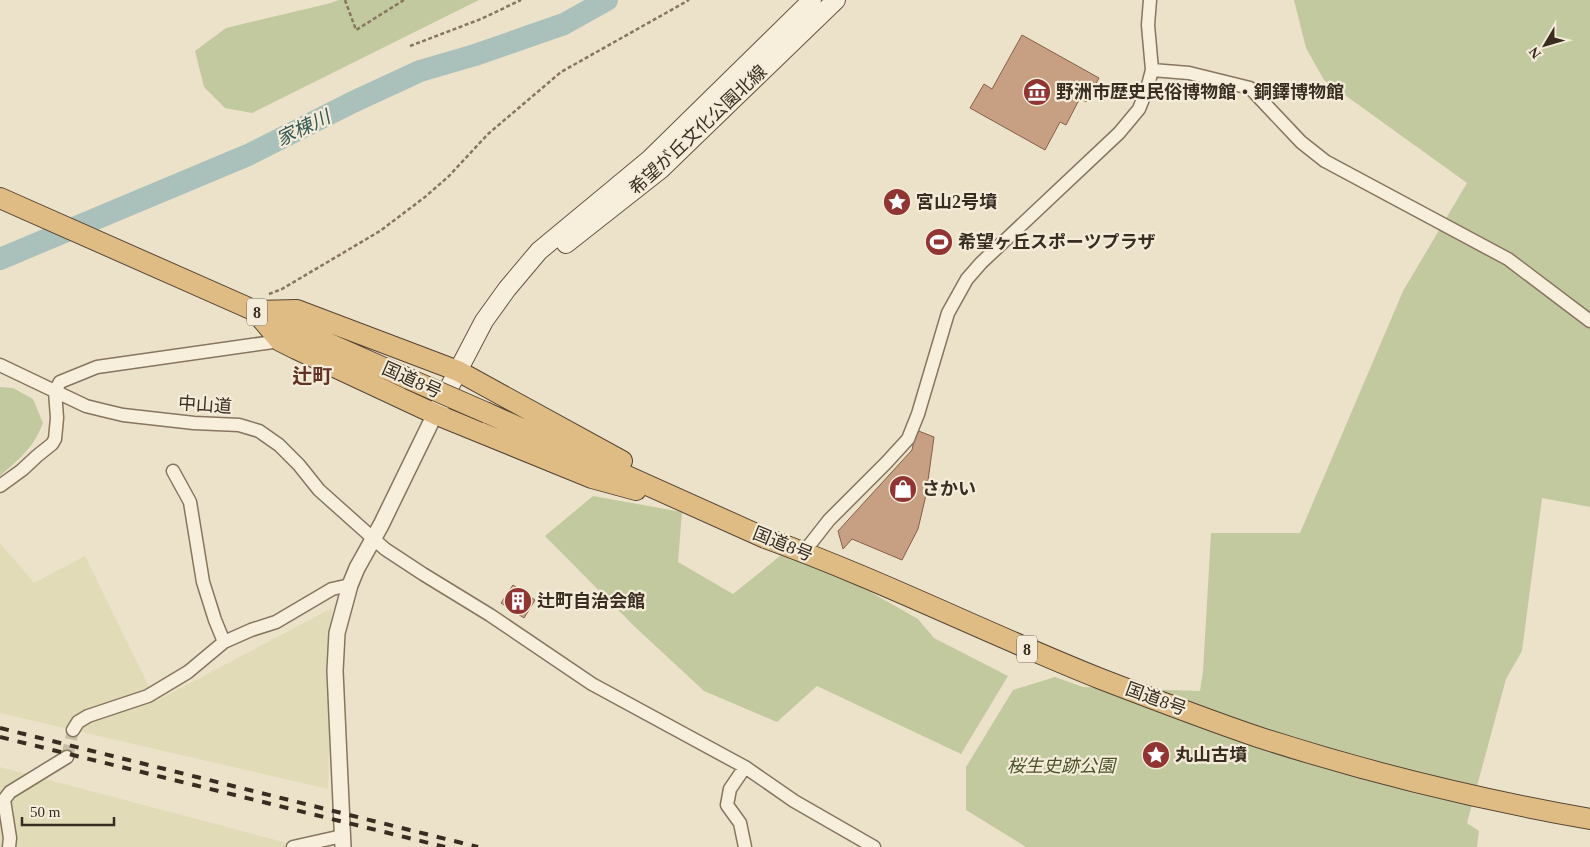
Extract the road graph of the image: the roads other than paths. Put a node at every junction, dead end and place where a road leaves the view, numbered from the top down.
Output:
1 (812, 0) edge
2 (836, 0) edge
3 (1150, 0) edge
4 (1152, 70) junction
5 (0, 198) edge
6 (507, 290) junction
7 (260, 303) junction
8 (1590, 321) edge
9 (280, 341) junction
10 (0, 365) edge
11 (458, 371) junction
12 (55, 392) junction
13 (435, 414) junction
14 (173, 471) dead end
15 (0, 486) edge
16 (669, 494) junction
17 (374, 539) junction
18 (804, 552) junction
19 (350, 585) junction
20 (224, 642) junction
21 (73, 730) tunnel mouth
22 (67, 757) dead end
23 (744, 767) junction
24 (1590, 819) edge
25 (343, 841) edge
26 (9, 847) edge
27 (293, 847) edge
28 (745, 847) edge
29 (874, 847) edge

1 - 6 main road, 希望が丘文化公園北線
2 - 6 main road, 希望が丘文化公園北線
3 - 4 street
4 - 8 street
4 - 18 street
5 - 7 highway, 国道8号 / 8
6 - 11 main road, 希望が丘文化公園北線
7 - 9 highway
7 - 11 highway
7 - 16 highway, 国道8号 / 8, bridge
9 - 12 street
9 - 13 highway
10 - 12 street, 中山道
11 - 13 main road, 希望が丘文化公園北線
11 - 16 highway
12 - 15 street
12 - 17 street, 中山道
13 - 16 highway
13 - 17 street
14 - 20 street
16 - 18 highway, 国道8号 / 8
17 - 19 street
17 - 23 street, 中山道
18 - 24 highway, 国道8号 / 8
19 - 20 street
19 - 25 street
20 - 21 street
22 - 26 street
23 - 28 street
23 - 29 street, 中山道
25 - 27 street

